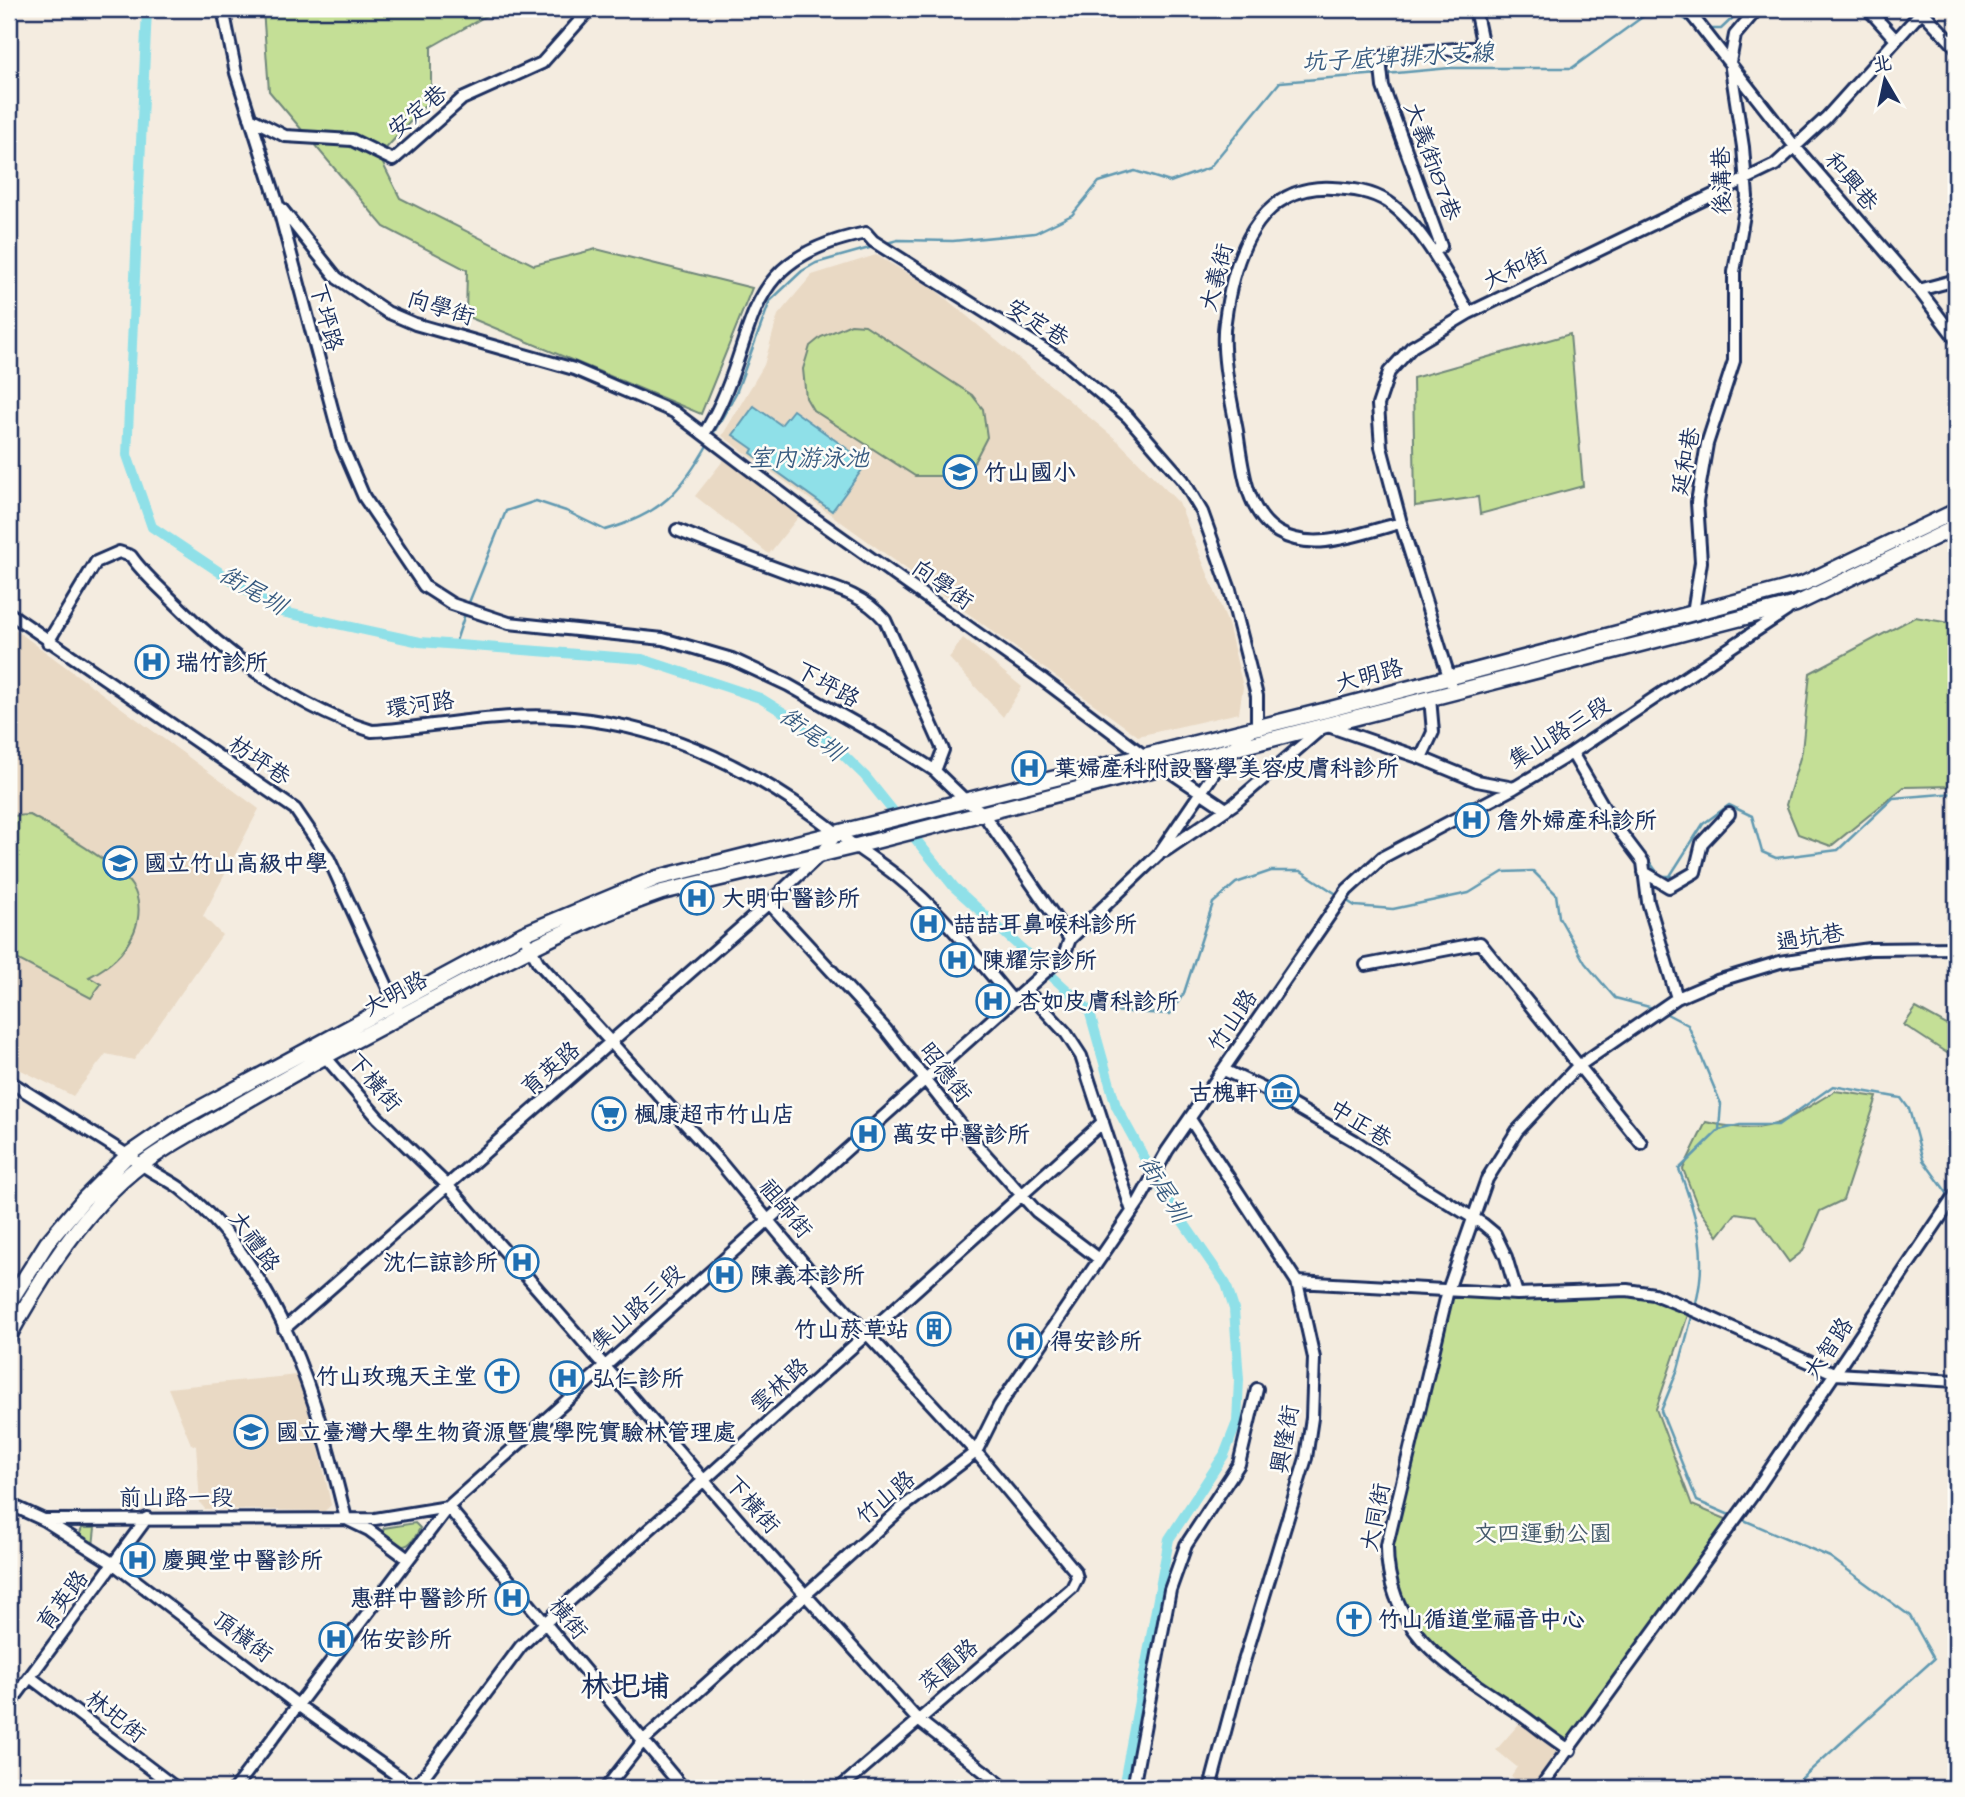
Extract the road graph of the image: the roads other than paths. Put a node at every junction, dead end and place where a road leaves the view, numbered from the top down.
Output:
1 (223, 9) edge
2 (590, 9) edge
3 (1475, 9) edge
4 (1757, 9) edge
5 (1868, 9) edge
6 (1688, 10) edge
7 (1923, 10) edge
8 (1896, 40) junction
9 (1956, 47) edge
10 (1730, 62) junction
11 (250, 118) junction
12 (1796, 148) junction
13 (1746, 180) junction
14 (277, 202) junction
15 (1434, 253) junction
16 (1956, 280) edge
17 (1919, 290) junction
18 (1469, 313) junction
19 (1956, 339) edge
20 (1734, 361) joint
21 (704, 434) junction
22 (1956, 511) edge
23 (1401, 523) junction
24 (1956, 527) edge
25 (677, 530) dead end
26 (1803, 584) junction
27 (1796, 604) junction
28 (9, 613) edge
29 (1693, 613) junction
30 (48, 642) junction
31 (1449, 678) junction
32 (1455, 692) junction
33 (1430, 698) junction
34 (1324, 718) junction
35 (1257, 726) junction
36 (1231, 748) junction
37 (1572, 753) junction
38 (1143, 755) junction
39 (1421, 758) junction
40 (1162, 766) junction
41 (935, 771) junction
42 (1514, 788) junction
43 (1204, 792) junction
44 (965, 800) junction
45 (1226, 809) junction
46 (982, 812) junction
47 (1729, 814) dead end
48 (838, 833) junction
49 (856, 846) junction
50 (820, 855) junction
51 (1158, 855) junction
52 (1644, 872) junction
53 (769, 903) junction
54 (523, 934) junction
55 (1070, 939) junction
56 (530, 947) junction
57 (1956, 948) edge
58 (1366, 965) dead end
59 (1026, 990) junction
60 (1013, 1001) junction
61 (1672, 1001) junction
62 (393, 1003) junction
63 (403, 1015) junction
64 (611, 1042) junction
65 (320, 1051) junction
66 (1577, 1067) junction
67 (1224, 1070) junction
68 (926, 1079) junction
69 (9, 1082) edge
70 (1191, 1119) junction
71 (1104, 1122) junction
72 (1641, 1143) dead end
73 (129, 1154) junction
74 (142, 1164) junction
75 (449, 1187) junction
76 (1021, 1194) junction
77 (1956, 1194) edge
78 (1132, 1211) junction
79 (1473, 1217) junction
80 (770, 1219) junction
81 (1098, 1258) junction
82 (1297, 1282) junction
83 (1448, 1290) junction
84 (1517, 1294) junction
85 (9, 1303) edge
86 (284, 1329) junction
87 (868, 1334) junction
88 (9, 1336) edge
89 (604, 1366) junction
90 (1836, 1374) junction
91 (1956, 1381) edge
92 (1257, 1390) dead end
93 (976, 1452) junction
94 (704, 1481) junction
95 (9, 1504) edge
96 (448, 1507) junction
97 (148, 1518) junction
98 (346, 1519) junction
99 (44, 1520) junction
100 (408, 1559) junction
101 (114, 1564) junction
102 (1075, 1571) joint
103 (806, 1593) junction
104 (546, 1622) junction
105 (30, 1677) junction
106 (9, 1705) edge
107 (299, 1706) junction
108 (918, 1719) junction
109 (643, 1741) junction
110 (1570, 1750) junction
111 (1553, 1771) junction
112 (176, 1788) edge
113 (235, 1788) edge
114 (415, 1788) edge
115 (606, 1788) edge
116 (683, 1788) edge
117 (840, 1788) edge
118 (1005, 1788) edge
119 (1133, 1788) edge
120 (1210, 1788) edge
121 (1540, 1788) edge
122 (1555, 1788) edge

1 - 11 street, 下坪路
2 - 11 street, 安定巷
3 - 15 street, 大義街187巷
4 - 10 street, 後溝巷
5 - 8 street
6 - 10 street, 和興巷
7 - 8 street, 大和街
7 - 9 street
8 - 12 street, 大和街
10 - 12 street, 和興巷
10 - 13 street, 後溝巷
11 - 14 street, 下坪路
12 - 13 street, 大和街
12 - 17 street, 和興巷
13 - 18 street, 大和街
13 - 20 street, 後溝巷
14 - 21 street, 向學街
14 - 41 street, 下坪路
15 - 18 street, 大義街
15 - 23 street, 大義街
16 - 17 street
17 - 19 street, 和興巷
18 - 23 street, 大和街
20 - 29 street, 延和巷
21 - 35 street, 安定巷
21 - 38 street, 向學街
22 - 26 main road
23 - 31 street, 大和街
24 - 27 main road, 集山路三段
25 - 41 street
26 - 27 street
26 - 29 main road, 大明路
27 - 32 main road, 大明路
27 - 37 street, 集山路三段
28 - 30 street, 枋坪巷
29 - 31 main road, 大明路
30 - 48 street, 環河路
30 - 62 street, 枋坪巷
31 - 32 street, 大和街
31 - 34 main road, 大明路
32 - 33 main road, 大明路
33 - 34 main road, 大明路
33 - 39 street
34 - 35 main road, 大明路
34 - 36 main road, 大明路
34 - 39 street, 集山路三段
34 - 45 street
35 - 36 street
35 - 38 main road, 大明路
36 - 40 main road, 大明路
36 - 43 street
37 - 42 street, 集山路三段
37 - 52 street
38 - 44 main road, 大明路
39 - 42 street, 集山路三段
40 - 43 street
40 - 46 main road, 大明路
41 - 44 street, 下坪路
42 - 67 street, 竹山路
43 - 45 street
43 - 51 street
44 - 46 street, 下坪路
44 - 48 main road, 大明路
45 - 51 street
46 - 49 main road, 大明路
46 - 55 street, 下坪路
47 - 52 street
48 - 49 street, 環河路
48 - 50 street, 育英路
48 - 54 main road, 大明路
49 - 50 main road, 大明路
49 - 60 street, 環河路
50 - 53 street, 育英路
50 - 56 main road, 大明路
51 - 55 street
52 - 61 street
53 - 64 street, 育英路
53 - 68 street, 昭德街
54 - 56 street, 祖師街
54 - 62 main road, 大明路
55 - 59 street, 集山路三段
56 - 63 main road, 大明路
56 - 64 street, 祖師街
57 - 61 street, 過坑巷
58 - 66 street
59 - 60 street, 集山路三段
59 - 71 street
60 - 68 street, 集山路三段
61 - 66 street, 過坑巷
62 - 63 street, 枋坪巷
62 - 65 main road, 大明路
63 - 65 main road, 大明路
64 - 75 street, 育英路
64 - 80 street, 祖師街
65 - 73 main road, 大明路
65 - 74 main road, 大明路
65 - 75 street, 下橫街
66 - 72 street
66 - 79 street
67 - 70 street, 竹山路
67 - 79 street, 中正巷
68 - 76 street, 昭德街
68 - 80 street, 集山路三段
69 - 73 street, 大禮路
70 - 78 street, 竹山路
70 - 82 street, 興隆街
71 - 76 street, 雲林路
71 - 78 street
73 - 74 street, 大禮路
73 - 85 main road, 大明路
74 - 86 street, 大禮路
74 - 88 main road, 大明路
75 - 86 street, 育英路
75 - 89 street, 下橫街
76 - 81 street, 昭德街
76 - 87 street, 雲林路
77 - 90 street, 大智路
78 - 81 street, 竹山路
79 - 83 street, 大同街
79 - 84 street, 中正巷
80 - 87 street, 祖師街
80 - 89 street, 集山路三段
81 - 93 street, 竹山路
82 - 83 street
82 - 120 street, 興隆街
83 - 84 street
83 - 110 street, 大同街
84 - 90 street
86 - 98 street, 大禮路
87 - 93 street, 祖師街
87 - 94 street, 雲林路
89 - 94 street, 下橫街
89 - 96 street, 集山路三段
90 - 91 street
90 - 110 street, 大智路
92 - 119 street
93 - 102 street, 祖師街
93 - 103 street, 竹山路
94 - 103 street, 下橫街
94 - 104 street, 雲林路
95 - 99 street, 前山路一段
96 - 98 street, 前山路一段
96 - 100 street, 集山路三段
96 - 104 street, 橫街
97 - 98 street, 前山路一段
97 - 99 street, 前山路一段
97 - 101 street, 育英路
98 - 100 street, 前山路一段
99 - 101 street, 頂橫街
100 - 107 street, 集山路三段
101 - 105 street, 育英路
101 - 107 street, 頂橫街
102 - 108 street, 菜園路
103 - 108 street, 下橫街
103 - 109 street, 竹山路
104 - 109 street, 橫街
104 - 114 street, 雲林路
105 - 106 street, 育英路
105 - 112 street, 林圯街
107 - 113 street, 集山路三段
107 - 114 street, 頂橫街
108 - 117 street, 菜園路
108 - 118 street, 下橫街
109 - 115 street, 竹山路
109 - 116 street, 橫街
110 - 111 street
111 - 121 street
111 - 122 street

